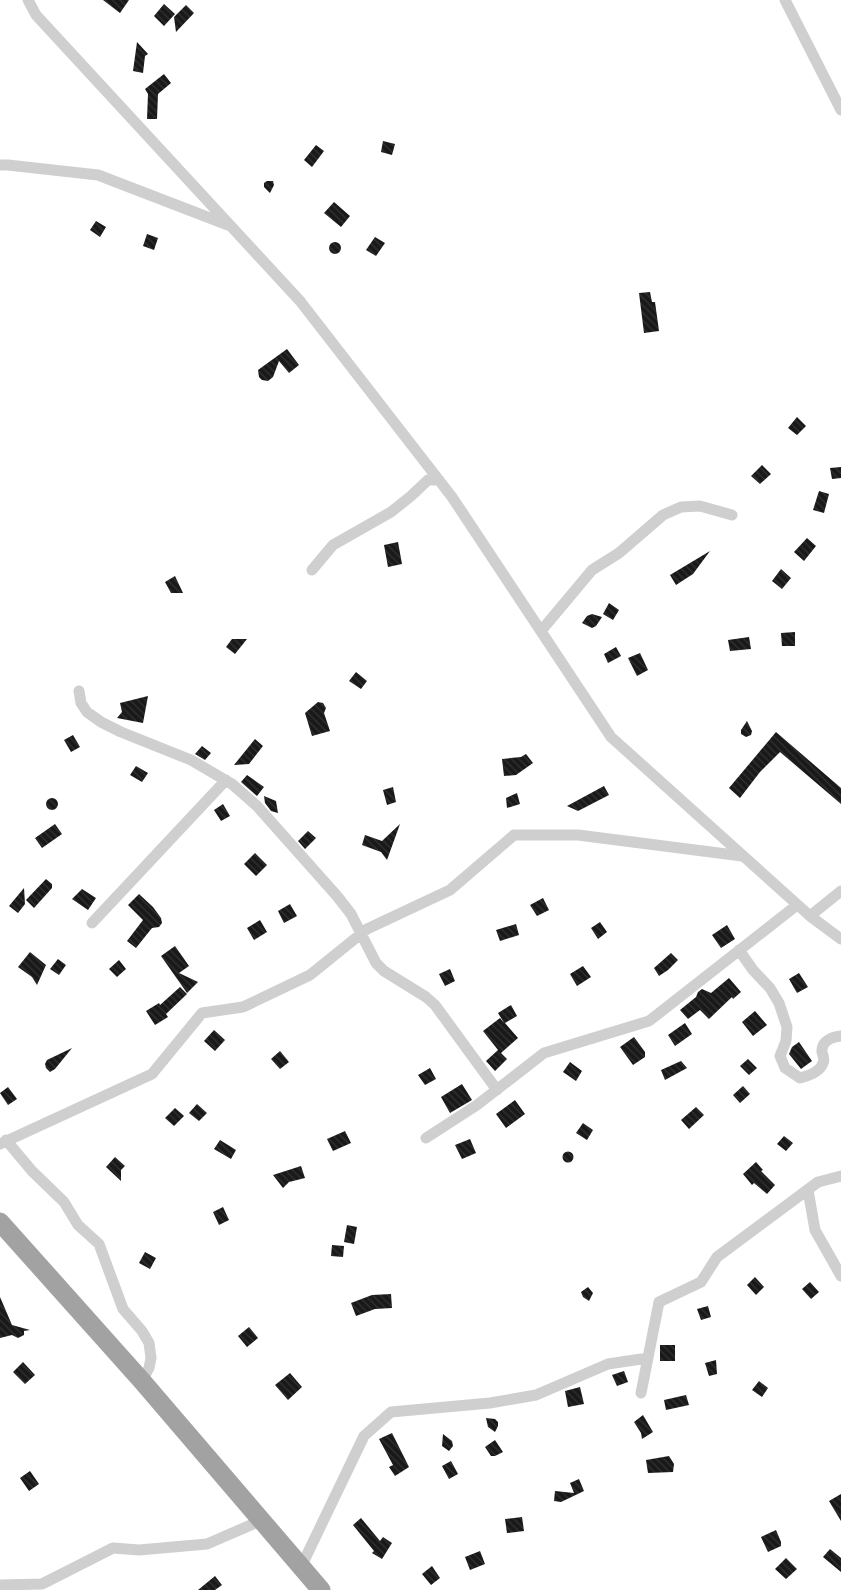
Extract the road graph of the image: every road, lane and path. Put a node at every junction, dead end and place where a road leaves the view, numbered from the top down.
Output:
1 (28, 0) edge
2 (785, 0) edge
3 (841, 110) edge
4 (0, 165) edge
5 (231, 226) junction
6 (438, 480) junction
7 (732, 515) dead end
8 (312, 570) dead end
9 (541, 631) junction
10 (79, 691) dead end
11 (226, 780) junction
12 (743, 856) junction
13 (841, 891) edge
14 (797, 905) junction
15 (810, 916) junction
16 (92, 923) dead end
17 (362, 933) junction
18 (841, 939) edge
19 (739, 950) junction
20 (841, 1036) edge
21 (497, 1090) junction
22 (426, 1138) dead end
23 (3, 1142) edge
24 (841, 1176) edge
25 (808, 1190) junction
26 (0, 1222) edge
27 (841, 1276) edge
28 (648, 1358) junction
29 (142, 1381) junction
30 (641, 1394) dead end
31 (260, 1521) junction
32 (301, 1568) junction
33 (0, 1584) edge
34 (321, 1590) edge

1 - 5 street
2 - 3 street
4 - 5 street
5 - 6 street
6 - 8 street
6 - 9 street
7 - 9 street
9 - 12 street
10 - 11 street
11 - 16 street
11 - 17 street
12 - 14 street
12 - 17 street
13 - 15 street
14 - 15 street
14 - 19 street
15 - 18 street
17 - 21 street
17 - 23 street
19 - 20 street
19 - 21 street
21 - 22 street
23 - 29 street
24 - 25 street
25 - 27 street
25 - 28 street
26 - 29 highway
28 - 30 street
28 - 32 street
29 - 31 highway
31 - 32 highway
31 - 33 street
32 - 34 highway

